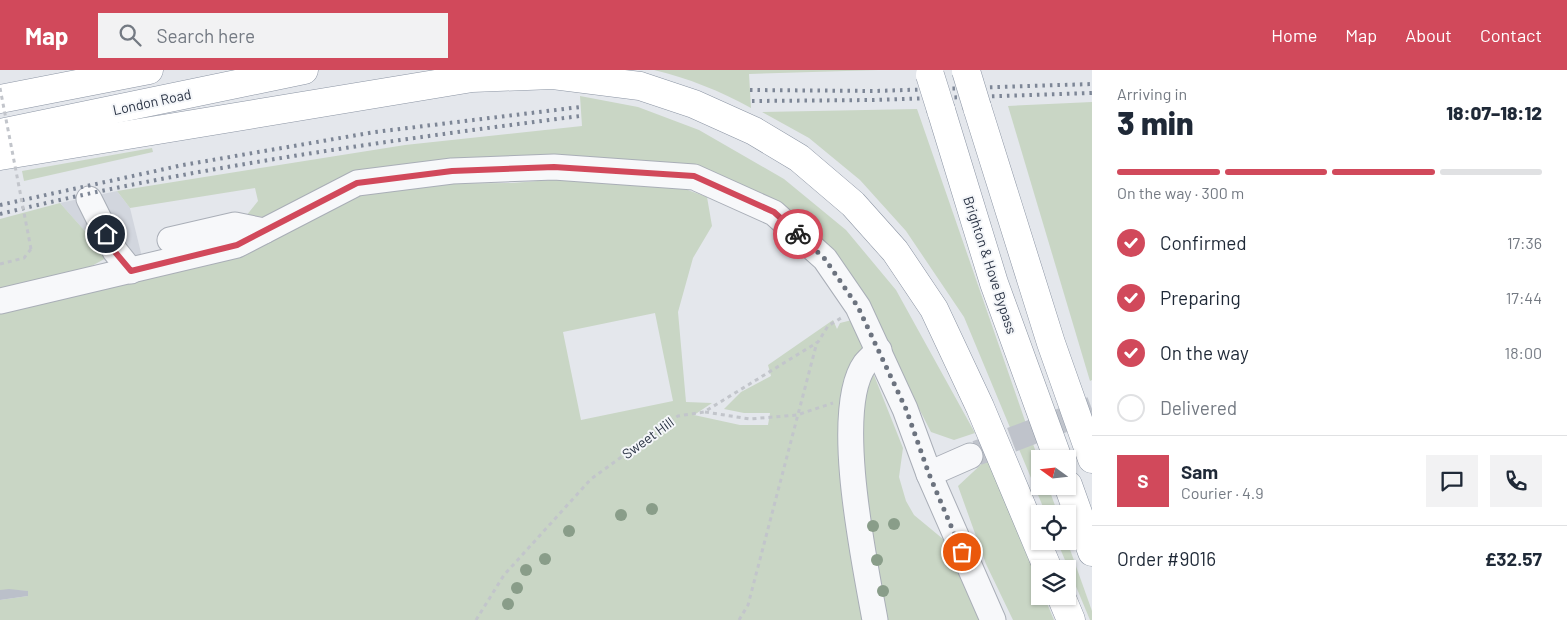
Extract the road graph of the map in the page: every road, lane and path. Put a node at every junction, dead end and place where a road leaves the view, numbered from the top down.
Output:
1 (149, 70) edge
2 (304, 70) edge
3 (966, 71) edge
4 (929, 73) edge
5 (0, 88) edge
6 (0, 99) edge
7 (0, 133) edge
8 (0, 156) edge
9 (89, 200) dead end
10 (264, 231) junction
11 (170, 240) dead end
12 (0, 264) edge
13 (131, 271) junction
14 (0, 301) edge
15 (858, 307) junction
16 (818, 342) junction
17 (879, 350) junction
18 (853, 397) junction
19 (704, 412) junction
20 (797, 415) junction
21 (1055, 450) edge
22 (970, 456) tunnel mouth
23 (1092, 458) edge
24 (929, 474) junction
25 (1072, 495) edge
26 (1092, 552) edge
27 (1044, 560) edge
28 (1064, 605) edge
29 (476, 620) edge
30 (740, 620) edge
31 (875, 620) edge
32 (993, 620) edge
33 (1071, 620) edge

1 - 6 highway
2 - 7 highway, London Road
3 - 23 highway, bridge
4 - 21 highway, Brighton & Hove Bypass, bridge
5 - 12 path, bridge
8 - 27 highway
9 - 13 street
10 - 11 street
10 - 13 street
10 - 15 street
13 - 14 street
15 - 16 path, Sweet Hill
15 - 17 street
16 - 19 path, Sweet Hill
16 - 20 path
17 - 18 street
17 - 24 street
18 - 20 path
18 - 31 street
19 - 20 path
19 - 29 path, Sweet Hill
20 - 30 path
22 - 24 street
24 - 32 street
25 - 26 highway
28 - 33 highway

